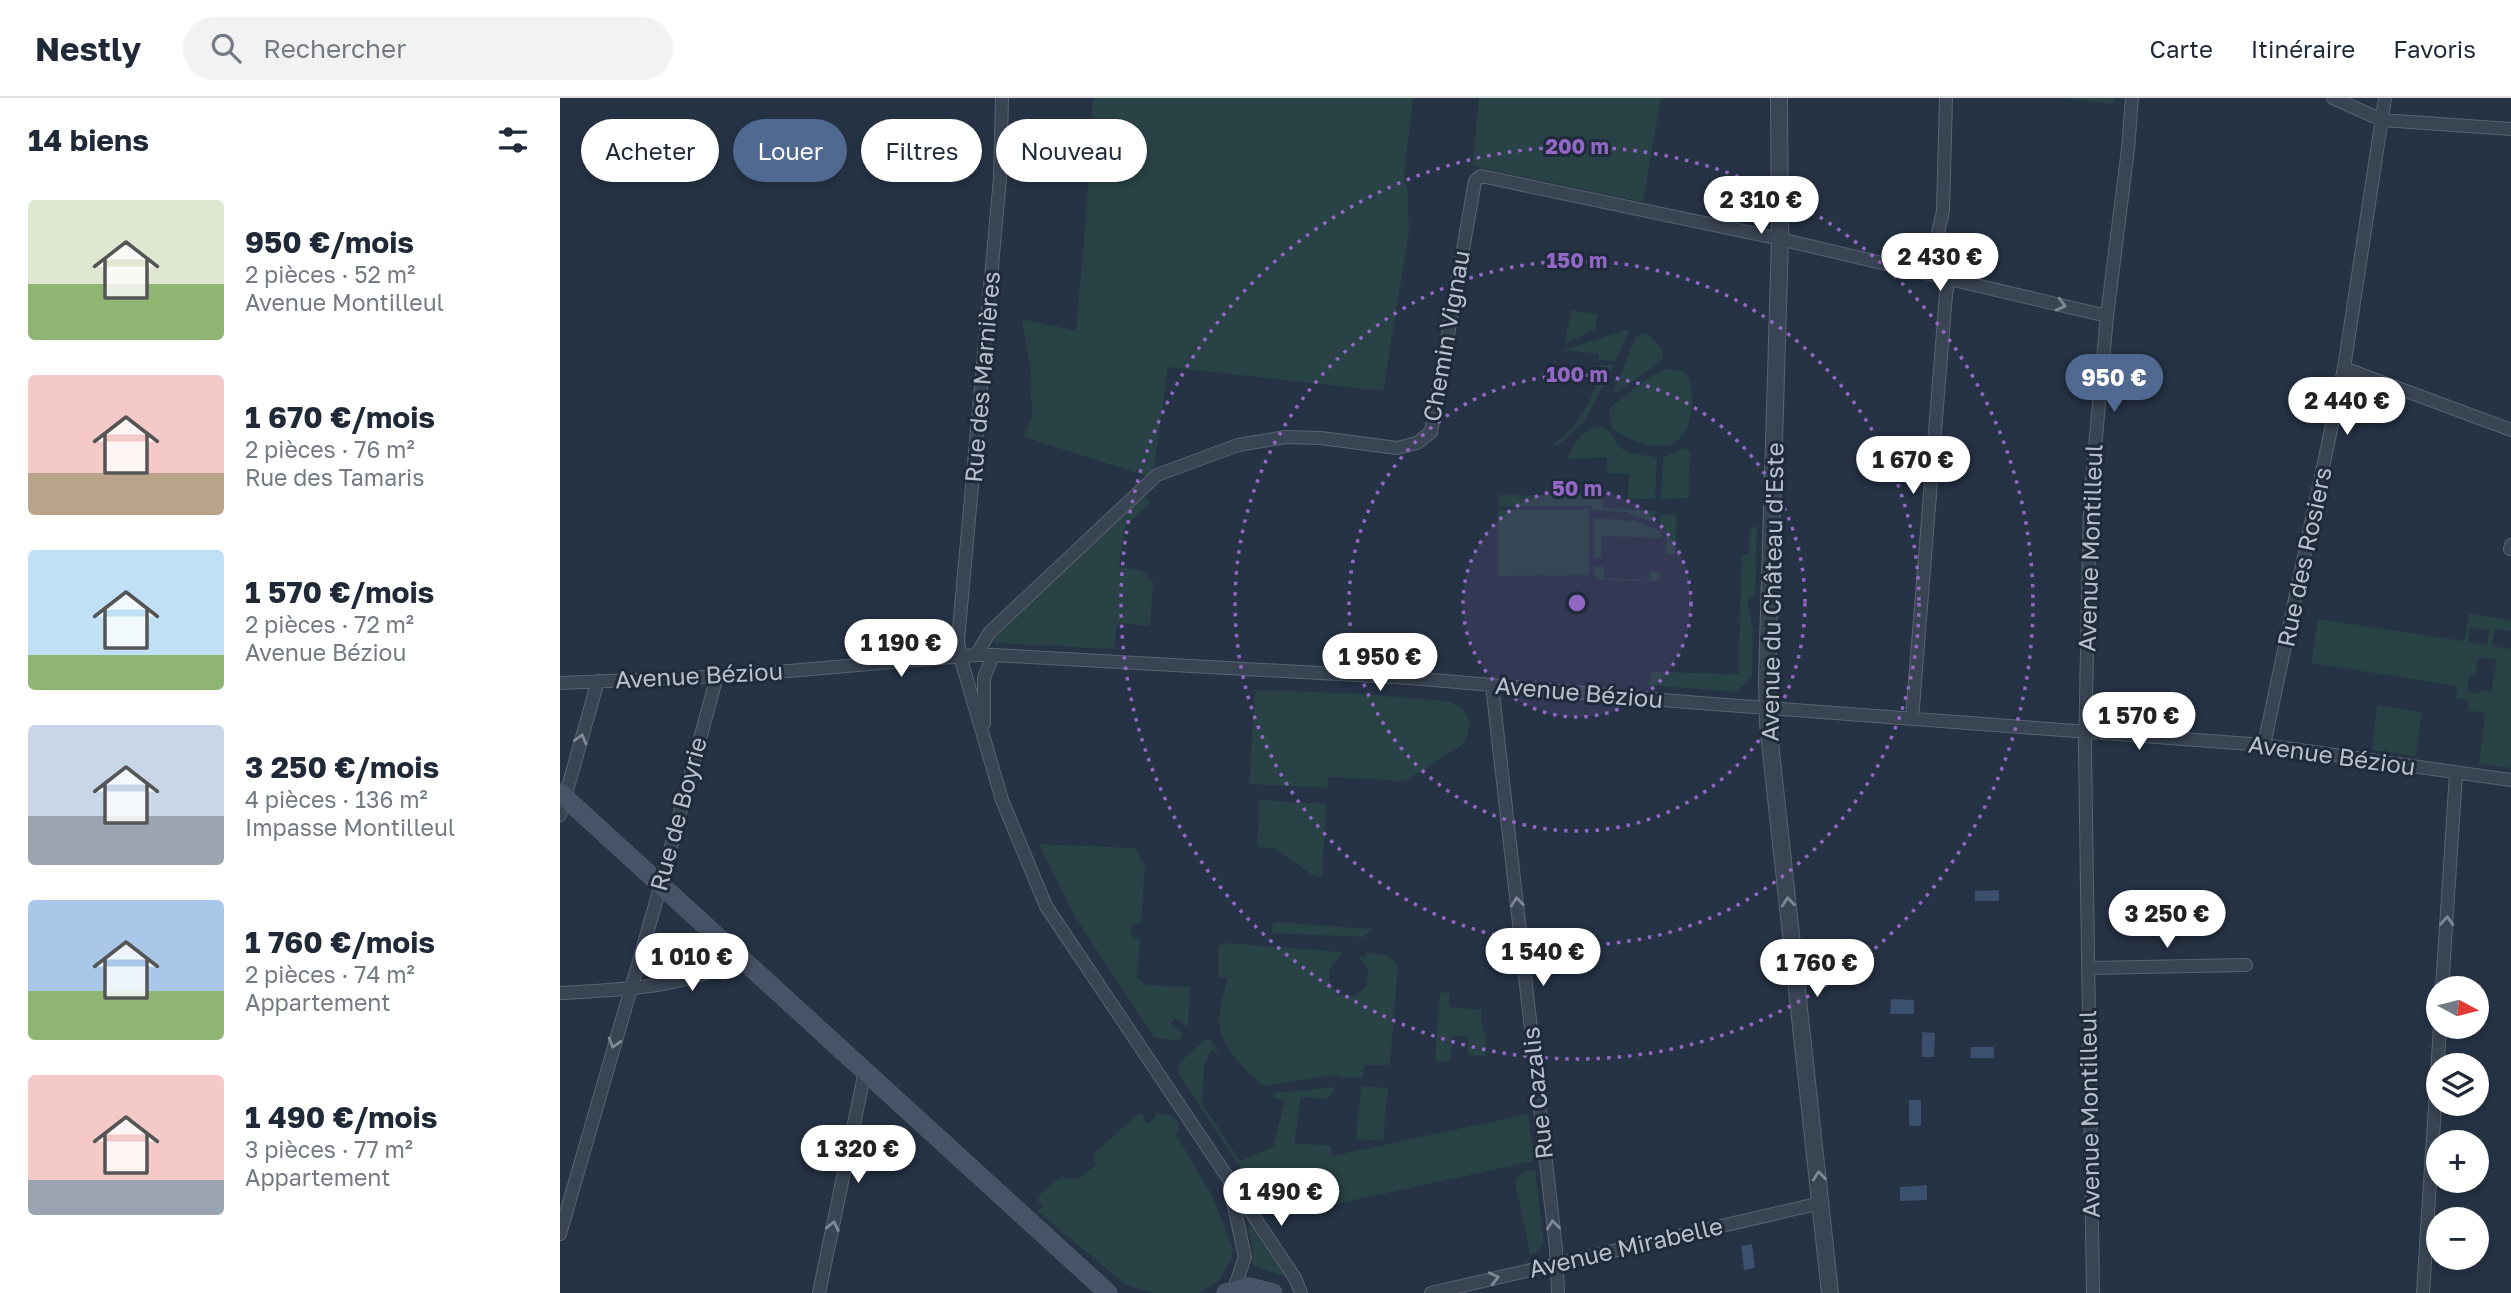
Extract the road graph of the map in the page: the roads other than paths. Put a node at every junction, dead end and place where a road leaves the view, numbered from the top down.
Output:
1 (1002, 98) edge
2 (1779, 98) edge
3 (1946, 98) edge
4 (2132, 98) edge
5 (2333, 98) edge
6 (2385, 98) edge
7 (2382, 120) junction
8 (2511, 130) edge
9 (1780, 239) junction
10 (1928, 273) junction
11 (1949, 278) junction
12 (2107, 316) junction
13 (2344, 368) junction
14 (2511, 430) edge
15 (976, 655) junction
16 (993, 655) junction
17 (960, 656) junction
18 (717, 677) junction
19 (598, 681) junction
20 (560, 683) edge
21 (1492, 685) junction
22 (1768, 708) junction
23 (1912, 719) junction
24 (2085, 731) junction
25 (984, 737) junction
26 (2264, 745) junction
27 (2456, 773) junction
28 (2511, 780) edge
29 (562, 802) edge
30 (660, 884) junction
31 (740, 957) junction
32 (2246, 965) dead end
33 (2088, 968) junction
34 (2443, 976) edge
35 (629, 990) junction
36 (560, 993) edge
37 (2439, 1040) edge
38 (865, 1071) junction
39 (1228, 1180) junction
40 (1821, 1203) junction
41 (560, 1234) edge
42 (1557, 1263) junction
43 (1091, 1277) junction
44 (1230, 1291) edge
45 (819, 1293) edge
46 (1108, 1293) edge
47 (1126, 1293) edge
48 (1273, 1293) edge
49 (1301, 1293) edge
50 (1431, 1293) edge
51 (1558, 1293) edge
52 (1830, 1293) edge
53 (2093, 1293) edge
54 (2423, 1293) edge

1 - 17 street, Rue des Marnières
2 - 9 street, Avenue du Château d'Este
3 - 10 street
4 - 12 street, Avenue Montilleul
5 - 7 street
6 - 7 street, Rue des Rosiers
7 - 8 street
7 - 13 street, Rue des Rosiers
9 - 10 street
9 - 15 street, Chemin Vignau
9 - 22 street, Avenue du Château d'Este
10 - 11 street
11 -> 12 street
11 - 23 street
12 - 24 street, Avenue Montilleul
13 - 14 street
13 - 26 street, Rue des Rosiers
15 - 16 street, Avenue Béziou
15 - 17 street, Avenue Béziou
16 - 21 street, Avenue Béziou
16 - 25 street
17 - 18 street, Avenue Béziou
17 - 25 street, Rue des Marnières
18 - 19 street, Avenue Béziou
18 - 30 street, Rue de Boyrie
19 - 20 street, Avenue Béziou
29 -> 19 street
21 - 22 street, Avenue Béziou
42 -> 21 street, Rue Cazalis
22 - 23 street, Avenue Béziou
40 -> 22 street, Avenue du Château d'Este
23 - 24 street, Avenue Béziou
24 - 26 street, Avenue Béziou
24 - 33 street, Avenue Montilleul
25 - 39 street, Rue des Marnières
26 - 27 street, Avenue Béziou
27 - 28 street, Avenue Béziou
34 -> 27 street
29 - 30 main road
30 - 31 main road
30 - 35 street, Rue de Boyrie
31 - 35 street
31 - 38 main road
32 - 33 street
33 - 53 street, Avenue Montilleul
35 - 36 street
35 -> 41 street, Rue de Boyrie
37 - 54 street
38 - 43 main road
45 -> 38 street
39 - 44 street
39 - 49 street, Rue des Marnières
40 - 42 street, Avenue Mirabelle
40 - 52 street, Avenue du Château d'Este
50 -> 42 street, Avenue Mirabelle
42 - 51 street, Rue Cazalis
43 - 46 main road
43 - 47 main road
44 - 48 main road

